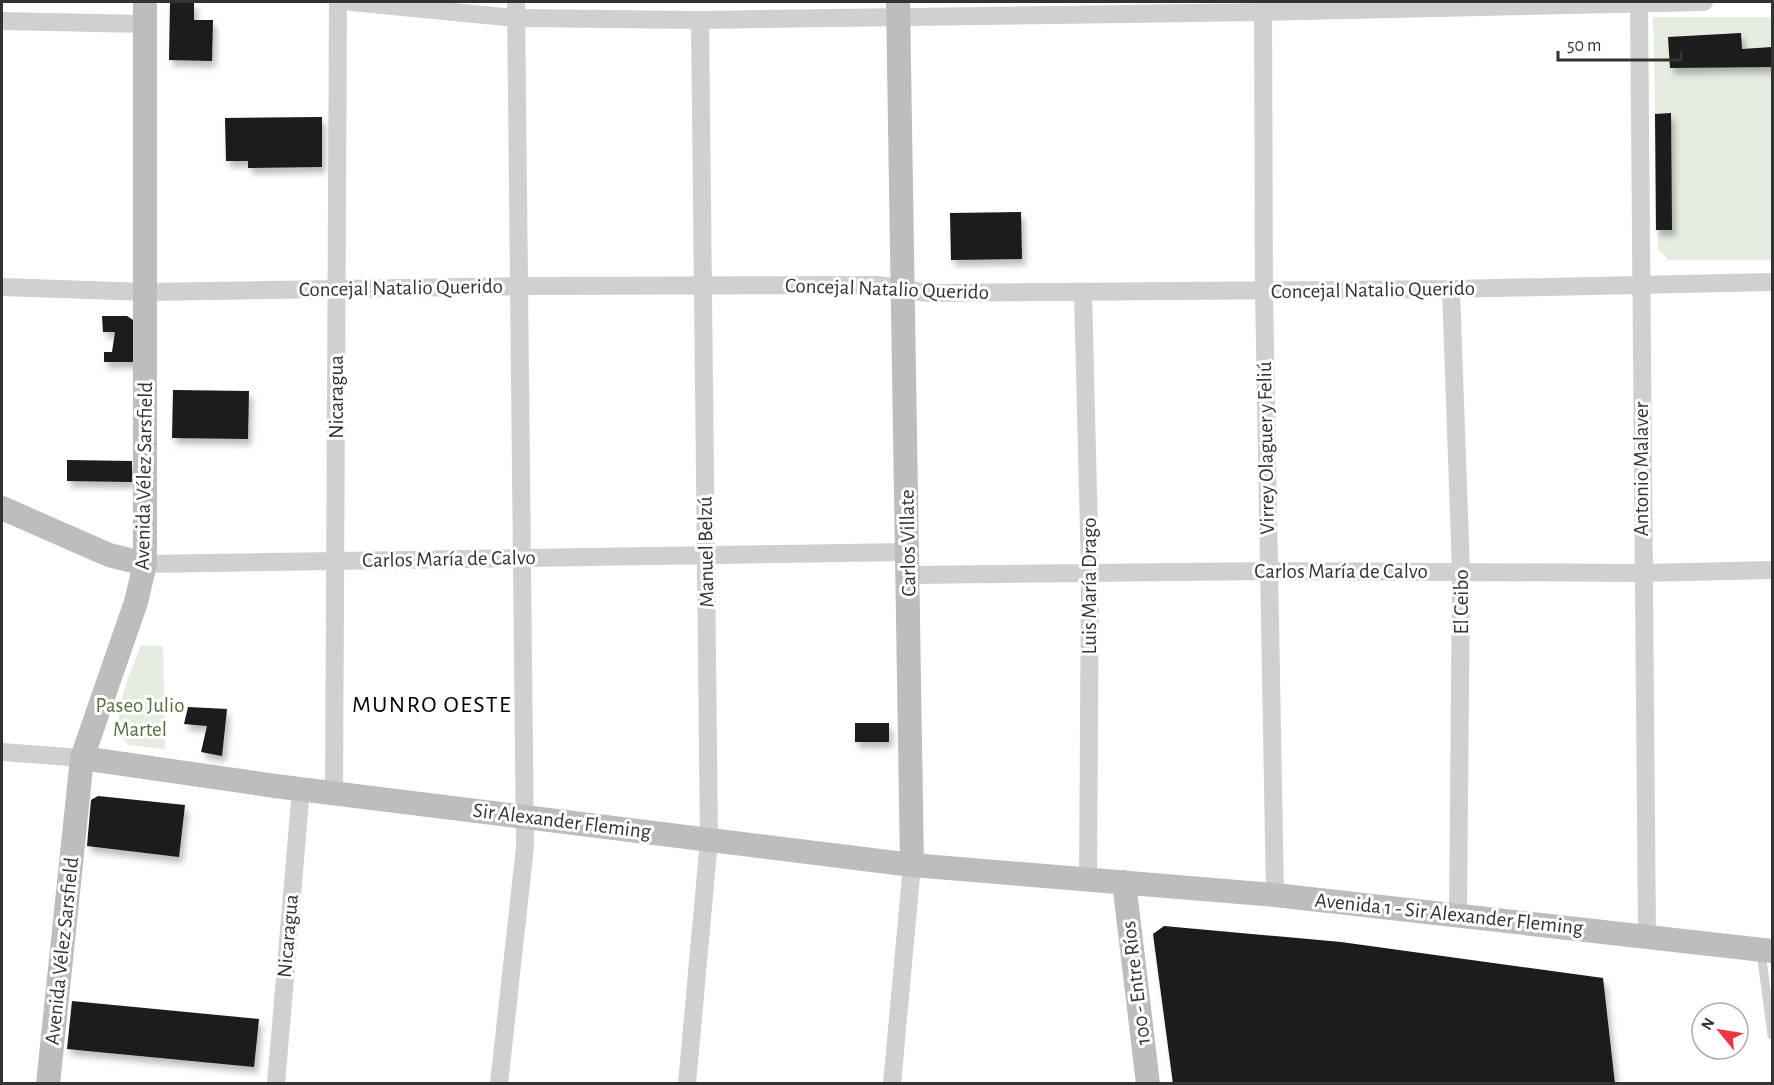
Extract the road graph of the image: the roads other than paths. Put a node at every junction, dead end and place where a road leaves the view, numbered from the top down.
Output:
1 (338, 2) edge
2 (351, 2) edge
3 (1639, 2) edge
4 (1704, 2) edge
5 (1264, 7) edge
6 (898, 9) edge
7 (516, 10) edge
8 (145, 13) edge
9 (700, 20) junction
10 (2, 21) edge
11 (1773, 282) edge
12 (1641, 284) junction
13 (703, 285) junction
14 (518, 286) junction
15 (2, 287) edge
16 (1451, 289) junction
17 (336, 290) junction
18 (904, 291) junction
19 (1264, 291) junction
20 (146, 292) junction
21 (1083, 293) junction
22 (2, 508) edge
23 (706, 556) junction
24 (520, 558) junction
25 (335, 562) junction
26 (145, 564) junction
27 (908, 564) junction
28 (1773, 570) edge
29 (1269, 571) junction
30 (1090, 572) junction
31 (1461, 572) junction
32 (1642, 573) junction
33 (2, 752) edge
34 (82, 758) junction
35 (302, 789) junction
36 (334, 793) junction
37 (523, 817) junction
38 (709, 840) junction
39 (912, 865) junction
40 (1089, 878) junction
41 (1124, 882) junction
42 (1275, 895) junction
43 (1458, 915) junction
44 (1647, 937) junction
45 (1767, 950) edge
46 (1773, 1035) edge
47 (48, 1083) edge
48 (276, 1083) edge
49 (499, 1083) edge
50 (687, 1083) edge
51 (892, 1083) edge
52 (1148, 1083) edge

1 - 17 street, Nicaragua
2 - 7 street
3 - 4 street
3 - 5 street
3 - 12 street, Antonio Malaver
5 - 6 street
5 - 19 street, Virrey Olaguer y Feliú
6 - 9 street
6 - 18 main road, Carlos Villate
7 - 9 street
7 - 14 street
8 - 10 street
8 - 20 main road, Avenida Vélez Sarsfield
9 - 13 street, Manuel Belzú
11 - 12 street, Concejal Natalio Querido
12 - 16 street, Concejal Natalio Querido
12 - 32 street, Antonio Malaver
13 - 14 street, Concejal Natalio Querido
13 - 18 street, Concejal Natalio Querido
13 - 23 street, Manuel Belzú
14 - 17 street, Concejal Natalio Querido
14 - 24 street
15 - 20 street, Concejal Natalio Querido
16 - 19 street, Concejal Natalio Querido
16 - 31 street, El Ceibo
17 - 20 street, Concejal Natalio Querido
17 - 25 street, Nicaragua
18 - 21 street, Concejal Natalio Querido
18 - 27 main road, Carlos Villate
19 - 21 street, Concejal Natalio Querido
19 - 29 street, Virrey Olaguer y Feliú
20 - 26 main road, Avenida Vélez Sarsfield
21 - 30 street, Luis María Drago
22 - 26 main road, Carlos María de Calvo
23 - 24 street, Carlos María de Calvo
23 - 27 street, Carlos María de Calvo
23 - 38 street, Manuel Belzú
24 - 25 street, Carlos María de Calvo
24 - 37 street
25 - 26 street, Carlos María de Calvo
25 - 36 street, Nicaragua
26 - 34 main road, Avenida Vélez Sarsfield
27 - 30 street, Carlos María de Calvo
27 - 39 main road, Carlos Villate
28 - 32 street, Carlos María de Calvo
29 - 30 street, Carlos María de Calvo
29 - 31 street, Carlos María de Calvo
29 - 42 street, Virrey Olaguer y Feliú
30 - 40 street, Luis María Drago
31 - 32 street, Carlos María de Calvo
31 - 43 street, El Ceibo
32 - 44 street, Antonio Malaver
33 - 34 street, Sir Alexander Fleming
34 - 35 main road, Sir Alexander Fleming
34 - 47 main road, Avenida Vélez Sarsfield
35 - 36 main road, Sir Alexander Fleming
35 - 48 street, Nicaragua
36 - 37 main road, Sir Alexander Fleming
37 - 38 main road, Sir Alexander Fleming
37 - 49 street
38 - 39 main road, Sir Alexander Fleming
38 - 50 street, Manuel Belzú
39 - 40 main road, Sir Alexander Fleming
39 - 51 street, Carlos Villate
40 - 41 main road, Sir Alexander Fleming
41 - 42 main road, Avenida 1 - Sir Alexander Fleming
41 - 52 main road, 100 - Entre Ríos
42 - 43 main road, Avenida 1 - Sir Alexander Fleming
43 - 44 main road, Avenida 1 - Sir Alexander Fleming
44 - 45 main road, Avenida 1 - Sir Alexander Fleming
45 - 46 lane

